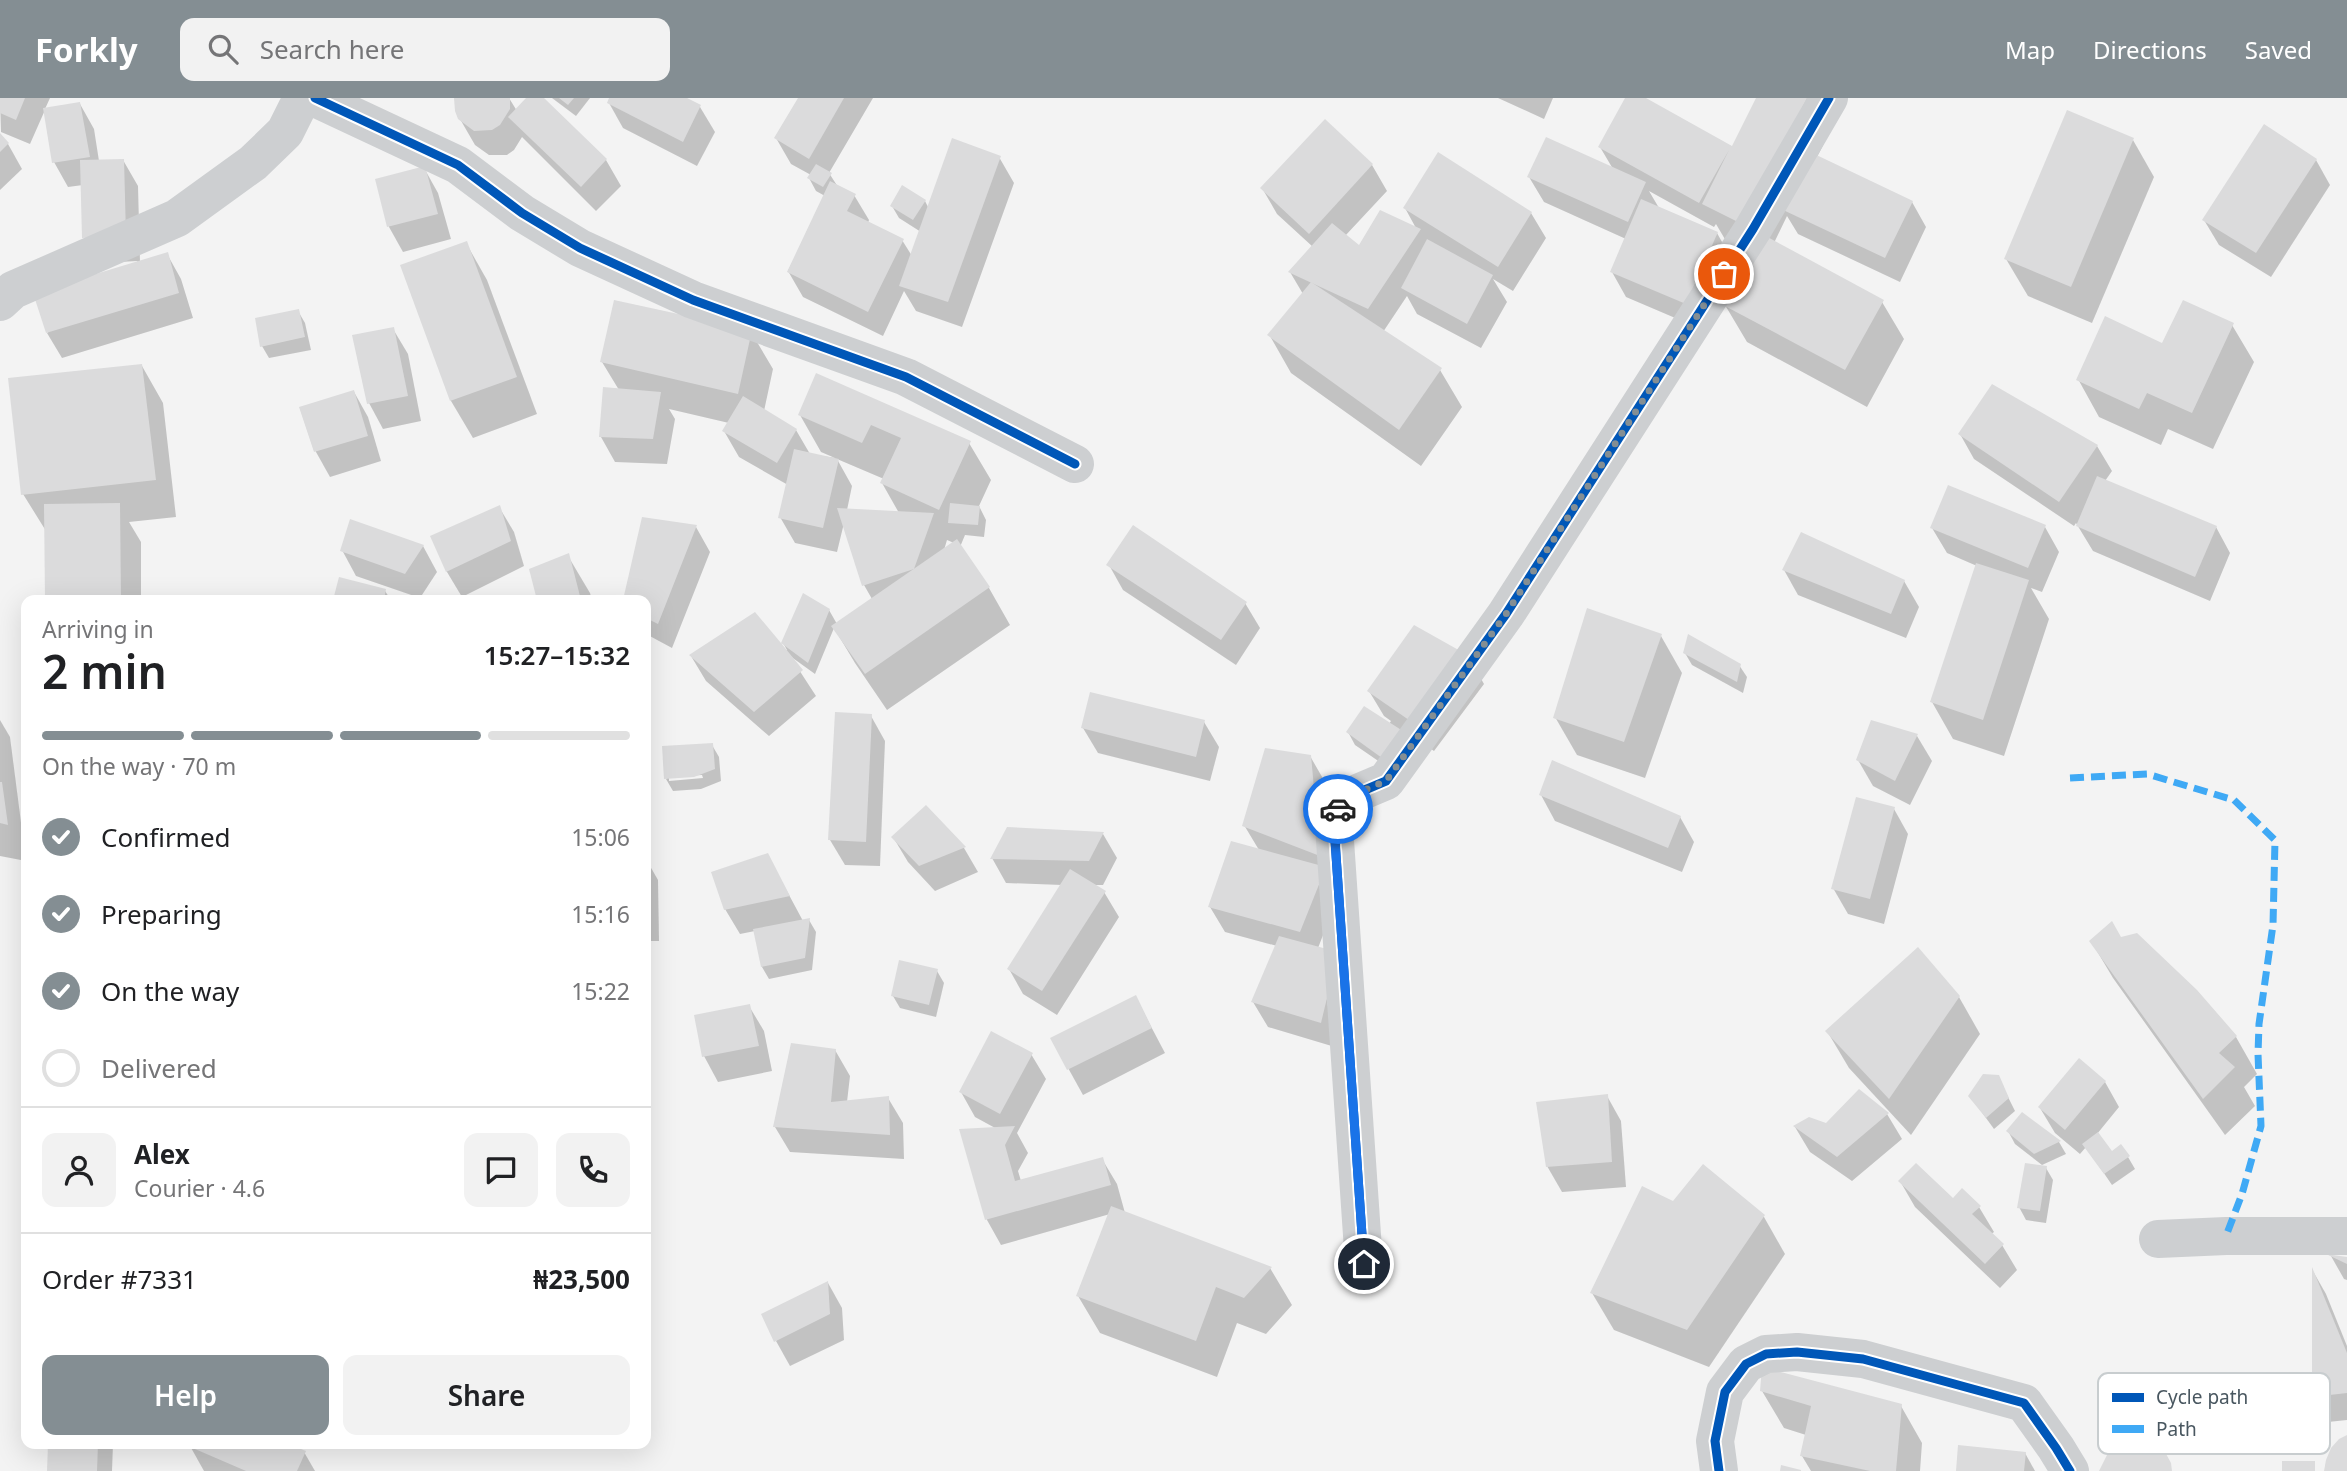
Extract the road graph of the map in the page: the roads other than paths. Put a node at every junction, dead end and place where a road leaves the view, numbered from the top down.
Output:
1 (302, 98) edge
2 (315, 98) edge
3 (1829, 98) edge
4 (0, 302) edge
5 (1075, 464) dead end
6 (2347, 1236) edge
7 (2158, 1239) dead end
8 (1364, 1264) dead end
9 (1719, 1471) edge
10 (2070, 1471) edge

1 - 4 street
2 - 5 street
3 - 8 street
6 - 7 street
9 - 10 street

